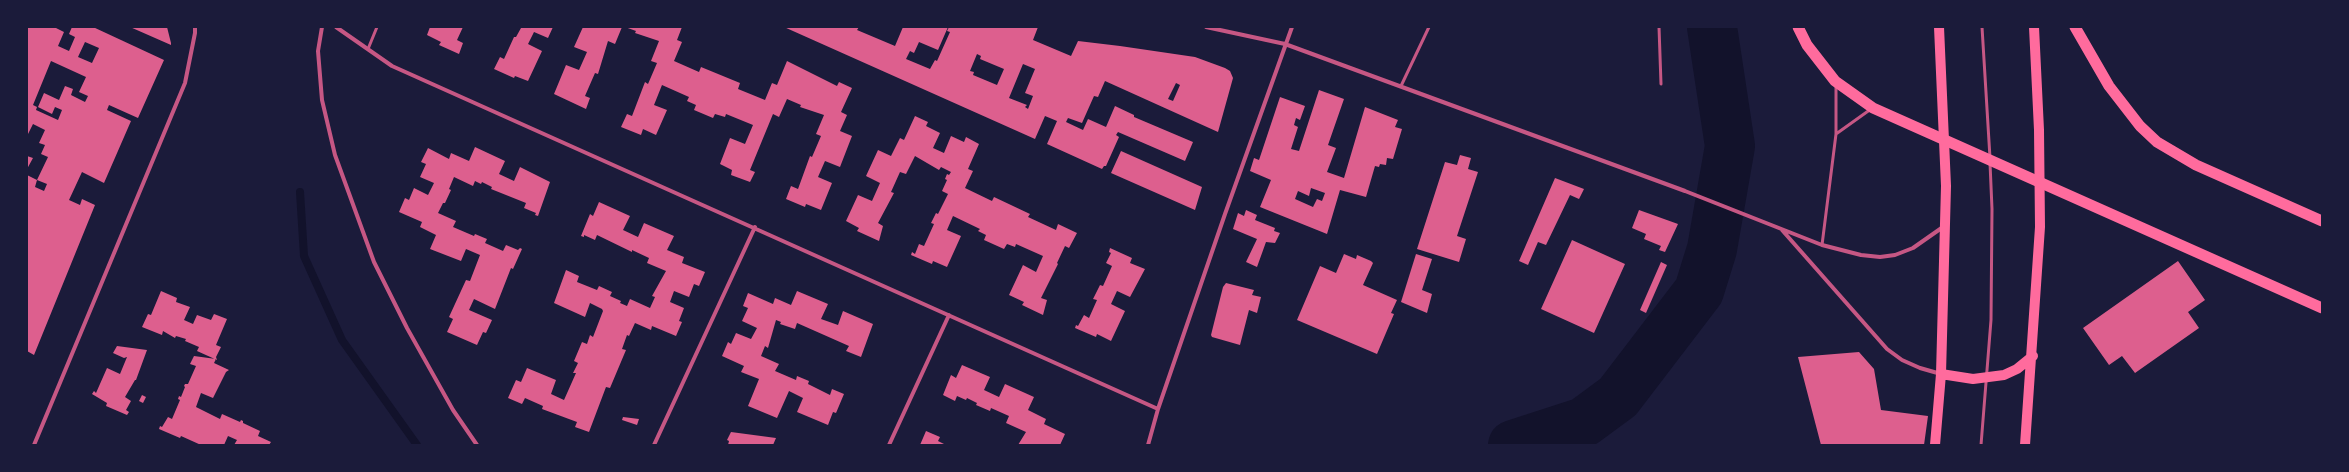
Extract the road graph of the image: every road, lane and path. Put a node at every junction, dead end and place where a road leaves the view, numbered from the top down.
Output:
1 (195, 27) edge
2 (322, 27) edge
3 (336, 27) edge
4 (378, 27) edge
5 (1206, 27) edge
6 (1292, 27) edge
7 (1429, 27) edge
8 (1659, 27) edge
9 (1798, 27) edge
10 (1939, 27) edge
11 (1982, 27) edge
12 (2034, 27) edge
13 (2075, 27) edge
14 (1284, 44) junction
15 (368, 49) junction
16 (1836, 81) junction
17 (1661, 84) dead end
18 (1402, 86) junction
19 (1873, 108) junction
20 (1836, 134) junction
21 (1945, 140) junction
22 (1990, 158) junction
23 (2040, 180) junction
24 (2322, 221) edge
25 (1945, 225) junction
26 (755, 227) junction
27 (1781, 229) junction
28 (1822, 245) junction
29 (2322, 308) edge
30 (949, 315) junction
31 (2033, 356) junction
32 (1941, 374) junction
33 (1986, 378) junction
34 (1158, 409) junction
35 (34, 445) edge
36 (477, 445) edge
37 (654, 445) edge
38 (889, 445) edge
39 (1148, 445) edge
40 (1935, 445) edge
41 (1981, 445) edge
42 (2025, 445) edge

1 - 35 street
2 - 36 street
3 - 15 street
4 - 15 lane
5 - 14 street
6 - 14 street
7 - 18 lane
8 - 17 lane
9 - 16 highway
10 - 21 main road
11 - 22 lane
12 - 23 main road
13 - 24 highway
14 - 18 street
14 - 34 street
15 - 26 street
16 - 19 highway
16 - 20 lane
18 - 27 street
19 - 20 lane
19 - 21 highway
20 - 28 lane
21 - 22 highway
21 - 25 main road
22 - 23 highway
22 - 33 lane
23 - 29 highway
23 - 31 main road
25 - 28 street
25 - 32 main road
26 - 30 street
26 - 37 street
27 - 28 street
27 - 32 street
30 - 34 street
30 - 38 street
31 - 33 main road
31 - 42 main road
32 - 33 main road
32 - 40 main road
33 - 41 lane
34 - 39 street

